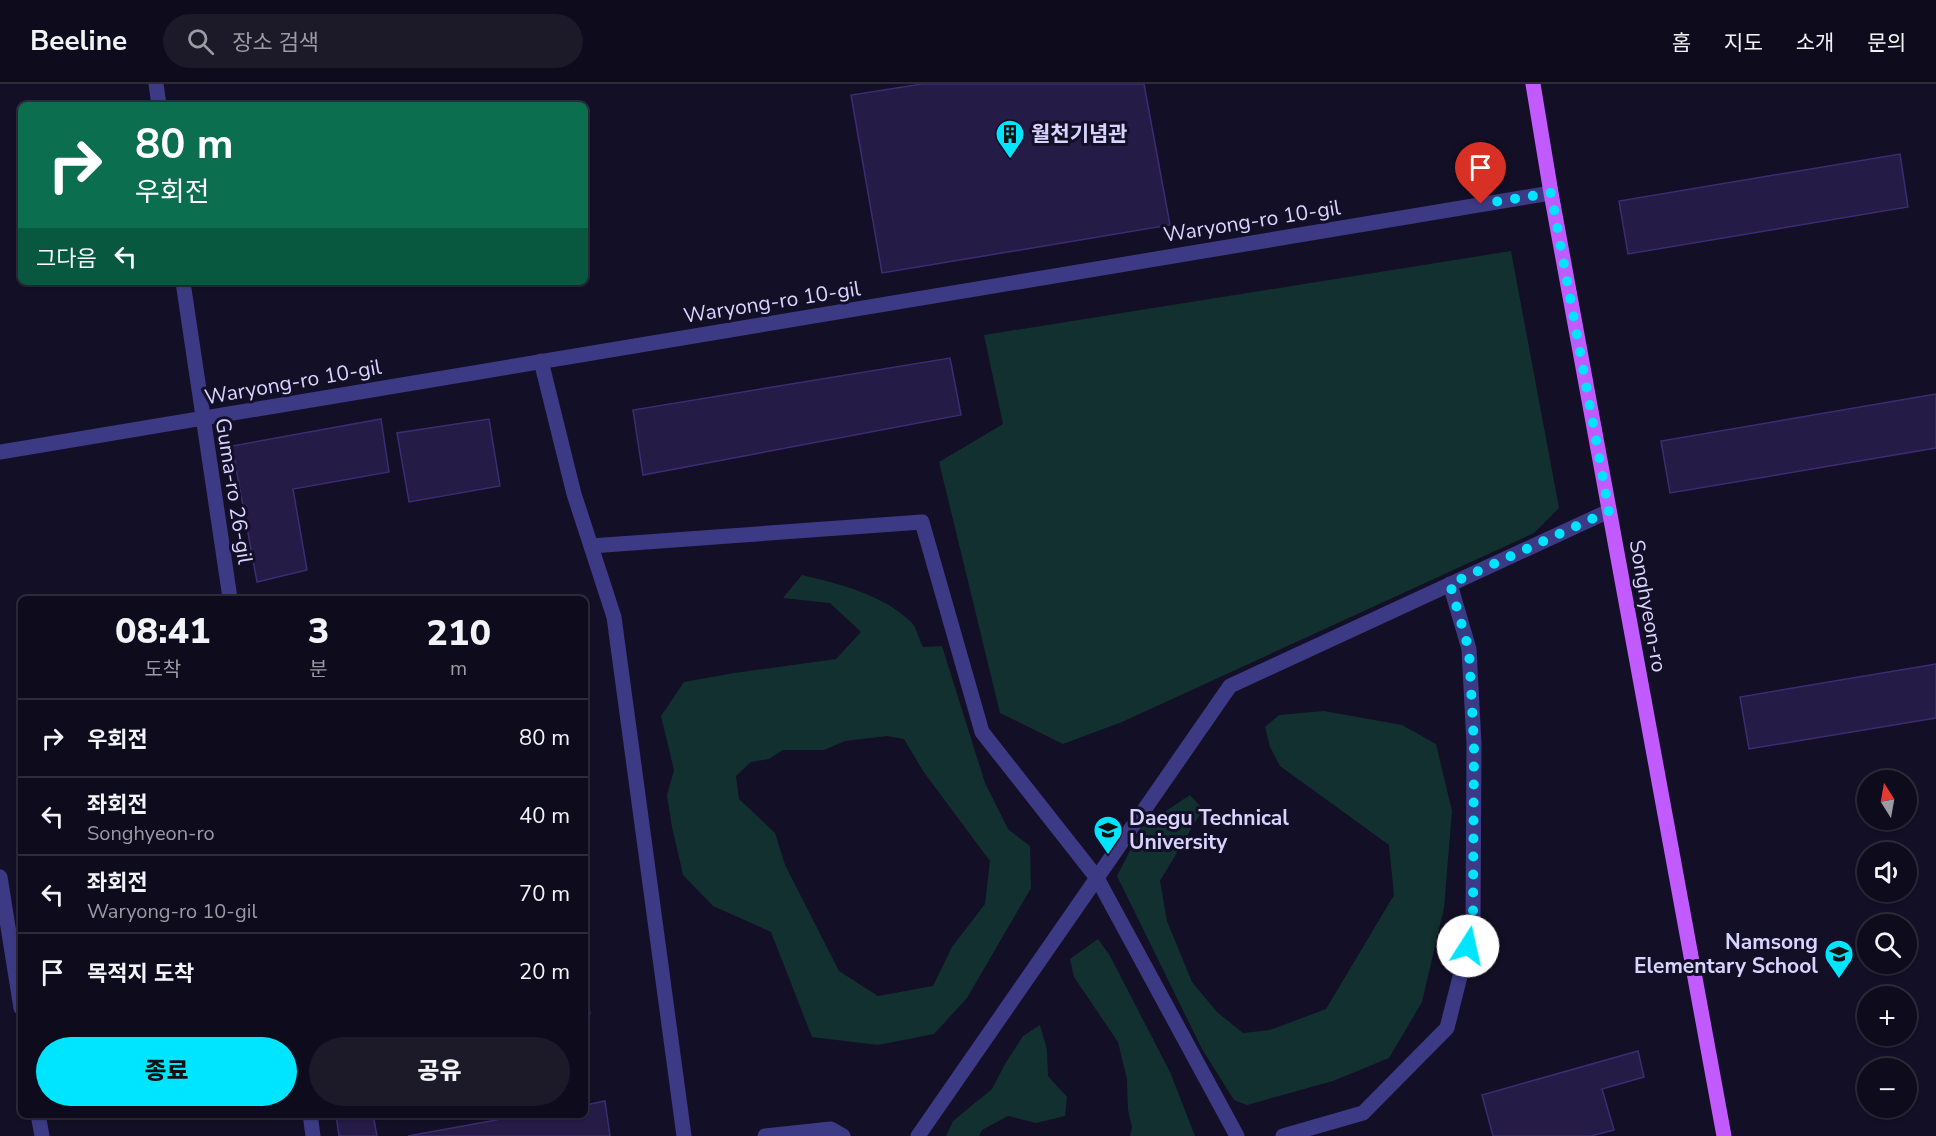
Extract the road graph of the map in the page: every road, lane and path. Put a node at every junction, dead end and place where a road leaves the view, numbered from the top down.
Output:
1 (156, 84) edge
2 (1533, 84) edge
3 (159, 102) edge
4 (1551, 193) junction
5 (183, 285) edge
6 (542, 362) junction
7 (202, 418) junction
8 (0, 452) edge
9 (1609, 511) junction
10 (591, 546) junction
11 (1450, 584) junction
12 (230, 596) edge
13 (0, 877) edge
14 (1097, 878) junction
15 (18, 989) edge
16 (39, 1118) edge
17 (311, 1118) edge
18 (42, 1136) edge
19 (313, 1136) edge
20 (684, 1136) edge
21 (765, 1136) edge
22 (843, 1136) edge
23 (918, 1136) edge
24 (1237, 1136) edge
25 (1282, 1136) edge
26 (1724, 1136) edge

1 - 3 street
2 - 4 main road, Songhyeon-ro
4 - 6 street, Waryong-ro 10-gil
4 - 9 main road, Songhyeon-ro
5 - 7 street, Guma-ro 26-gil
6 - 7 street, Waryong-ro 10-gil
6 - 10 street
7 - 8 street, Waryong-ro 10-gil
7 - 12 street, Guma-ro 26-gil
9 - 11 street
9 - 26 main road, Songhyeon-ro
10 - 14 street
10 - 20 street
11 - 14 street
11 - 25 street
13 - 15 street
14 - 23 street
14 - 24 street
16 - 18 street
17 - 19 street
21 - 22 street

